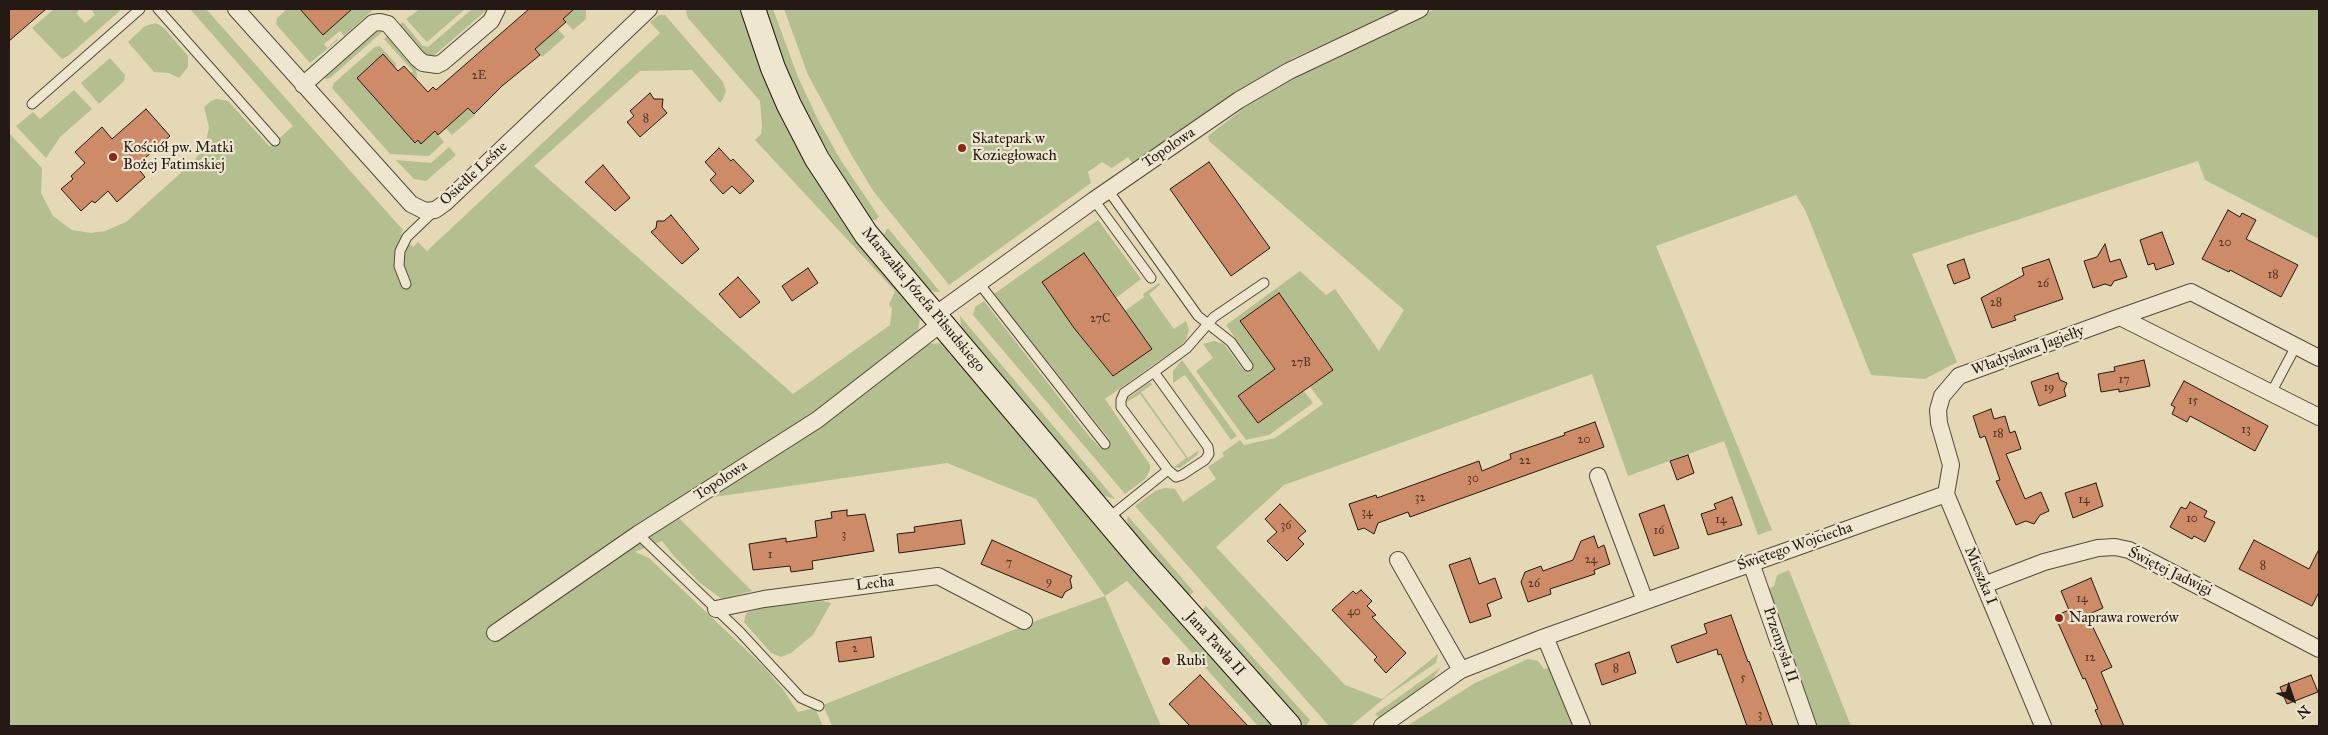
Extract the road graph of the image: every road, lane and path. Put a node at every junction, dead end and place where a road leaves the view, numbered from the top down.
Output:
1 (140, 9) edge
2 (158, 9) edge
3 (236, 9) edge
4 (497, 9) edge
5 (649, 9) edge
6 (753, 9) edge
7 (1420, 9) edge
8 (303, 85) junction
9 (32, 104) dead end
10 (275, 141) dead end
11 (1108, 190) junction
12 (1094, 200) junction
13 (435, 210) junction
14 (1151, 278) dead end
15 (978, 282) junction
16 (1264, 283) dead end
17 (406, 284) dead end
18 (2120, 317) junction
19 (938, 319) junction
20 (1206, 324) junction
21 (2296, 346) junction
22 (2319, 358) edge
23 (1248, 366) dead end
24 (1154, 372) junction
25 (2271, 393) junction
26 (2319, 417) edge
27 (1105, 444) dead end
28 (1168, 470) junction
29 (1598, 476) dead end
30 (1946, 494) junction
31 (1107, 519) junction
32 (638, 534) junction
33 (1398, 560) dead end
34 (1142, 561) joint
35 (1751, 563) junction
36 (1984, 585) junction
37 (1645, 601) junction
38 (716, 609) junction
39 (1024, 621) dead end
40 (495, 633) dead end
41 (1545, 636) junction
42 (2319, 648) edge
43 (1461, 670) junction
44 (819, 706) dead end
45 (1289, 726) edge
46 (1382, 726) edge
47 (1582, 726) edge
48 (1808, 726) edge
49 (2044, 726) edge

1 - 9 lane
2 - 10 lane
3 - 8 street, Osiedle Leśne
4 - 8 street
5 - 13 street, Osiedle Leśne
6 - 19 street, Marszałka Józefa Piłsudskiego
7 - 11 street, Topolowa
8 - 13 street, Osiedle Leśne
11 - 12 street, Topolowa
11 - 20 lane
12 - 14 lane
12 - 15 street, Topolowa
13 - 17 lane
15 - 19 street, Topolowa
15 - 27 lane
16 - 20 lane
18 - 21 street, Władysława Jagiełły
18 - 25 street
18 - 30 street, Władysława Jagiełły
19 - 31 street, Marszałka Józefa Piłsudskiego
19 - 32 street, Topolowa
20 - 23 lane
20 - 24 lane
21 - 22 street, Władysława Jagiełły
21 - 25 lane
24 - 28 lane
24 - 28 lane
25 - 26 street
28 - 31 lane
29 - 37 street
30 - 35 street, Świętego Wojciecha
30 - 36 street, Mieszka I
31 - 34 street, Marszałka Józefa Piłsudskiego
32 - 38 lane
32 - 40 street, Topolowa
33 - 43 street
34 - 45 street, Jana Pawła II
35 - 37 street, Świętego Wojciecha
35 - 48 street, Przemysła II
36 - 42 street, Świętej Jadwigi
36 - 49 street, Mieszka I
37 - 41 street, Świętego Wojciecha
38 - 39 street, Lecha
38 - 44 lane
41 - 43 street, Świętego Wojciecha
41 - 47 street
43 - 46 street, Świętego Wojciecha

